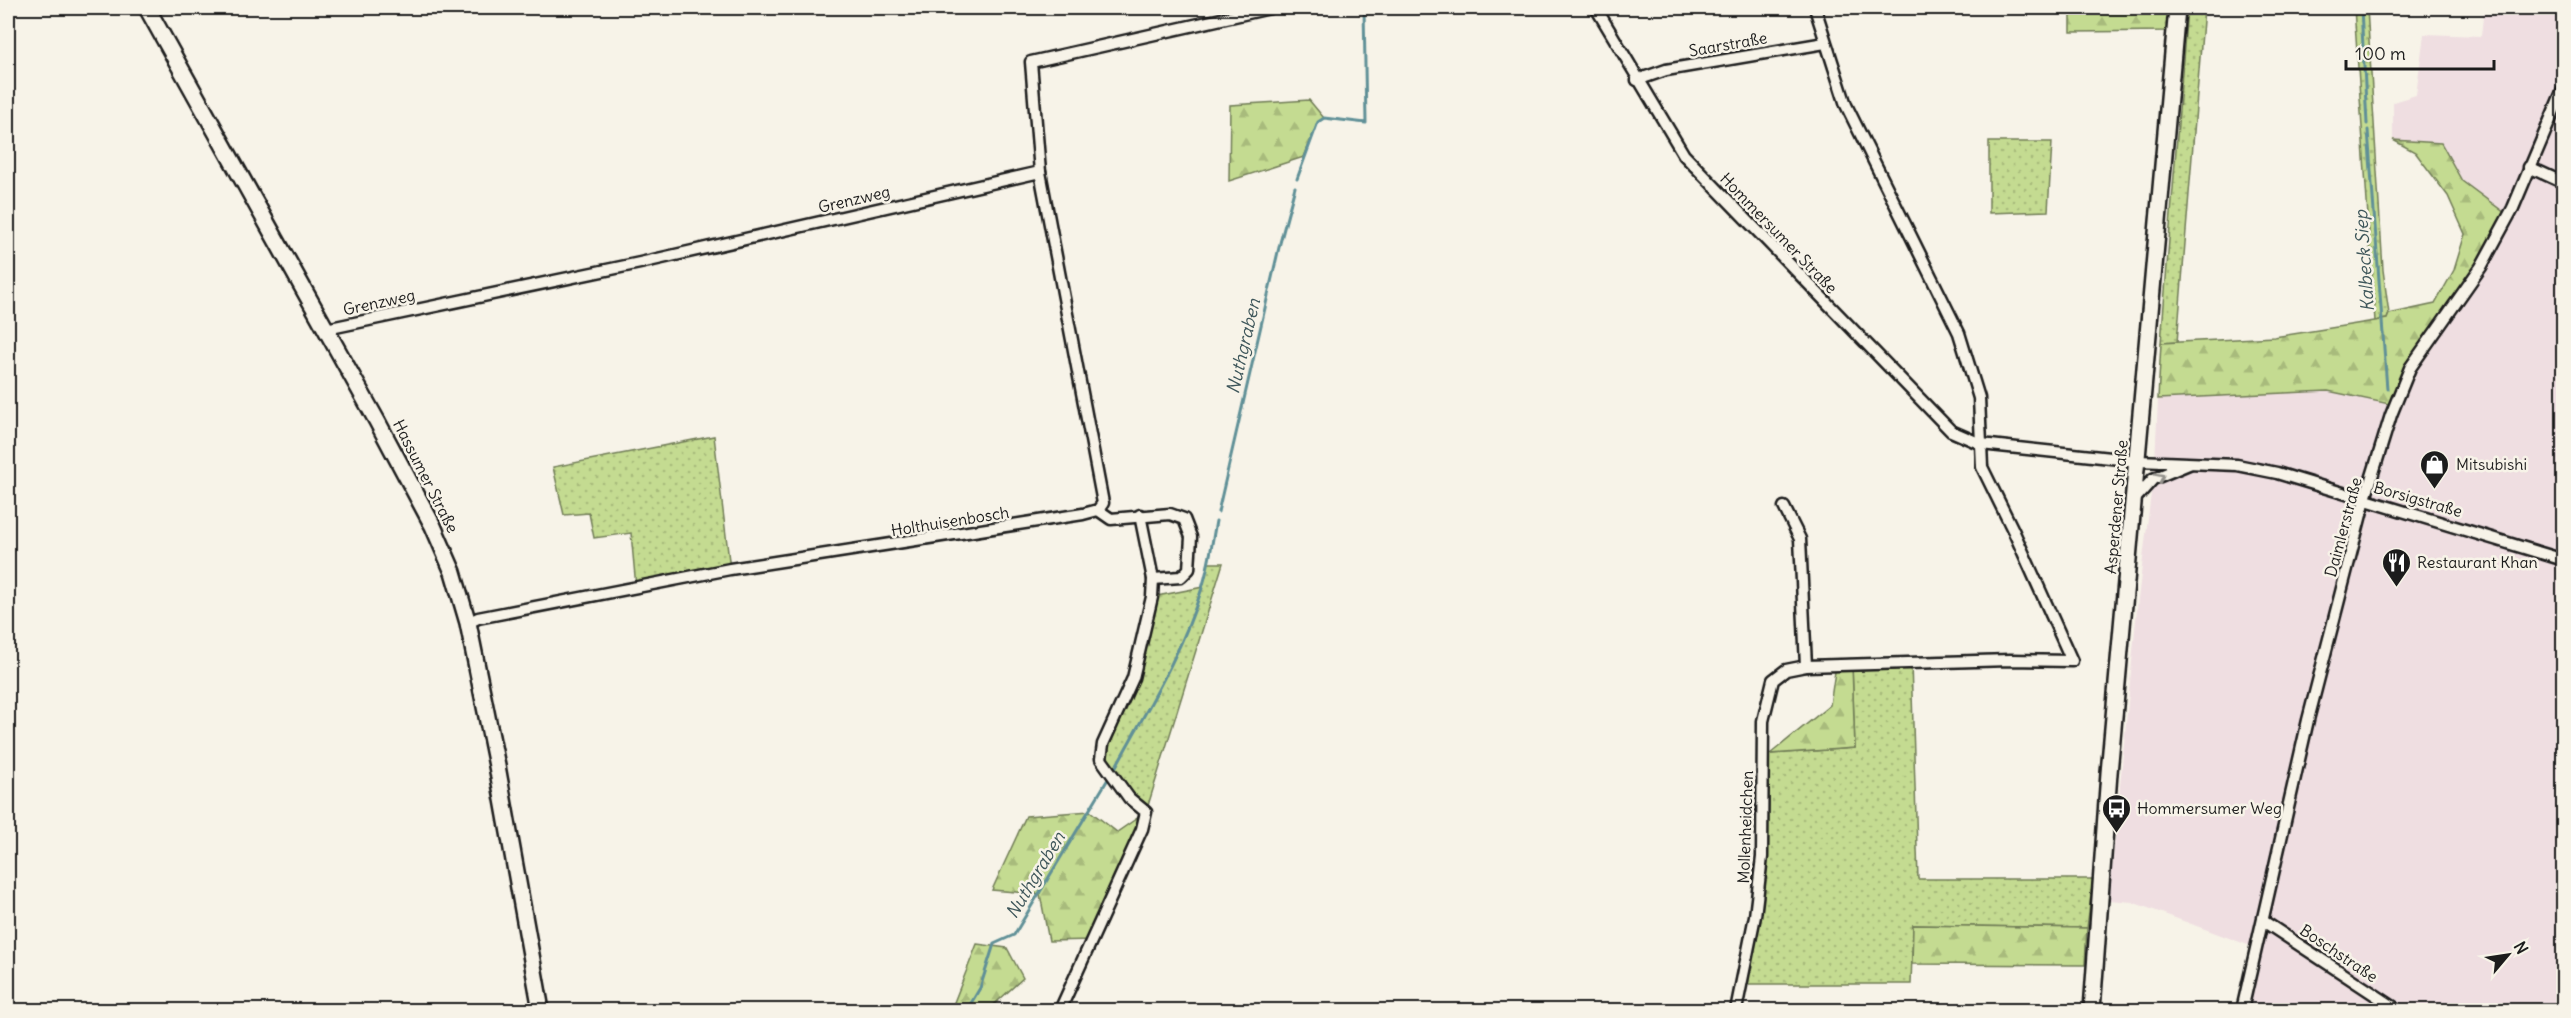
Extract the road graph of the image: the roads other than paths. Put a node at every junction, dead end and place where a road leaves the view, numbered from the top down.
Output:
1 (147, 8) edge
2 (1270, 8) edge
3 (1596, 8) edge
4 (1815, 8) edge
5 (2176, 8) edge
6 (1825, 43) junction
7 (1637, 80) junction
8 (2564, 87) edge
9 (2529, 167) junction
10 (1040, 172) junction
11 (2564, 183) edge
12 (326, 329) junction
13 (1981, 444) junction
14 (2138, 461) junction
15 (2192, 463) junction
16 (2365, 499) junction
17 (2135, 500) junction
18 (1784, 507) dead end
19 (1098, 510) junction
20 (1140, 515) junction
21 (2564, 560) edge
22 (1153, 579) junction
23 (468, 623) junction
24 (1806, 666) junction
25 (2263, 921) junction
26 (541, 1011) edge
27 (1060, 1011) edge
28 (1736, 1011) edge
29 (2092, 1011) edge
30 (2242, 1011) edge
31 (2398, 1011) edge

1 - 12 street, Hassumer Straße
2 - 10 street
3 - 7 street, Hommersumer Straße
4 - 6 street
5 - 14 street, Asperdener Straße
6 - 7 street, Saarstraße
6 - 13 street
7 - 13 street, Hommersumer Straße
8 - 9 street, Daimlerstraße
9 - 11 street
9 - 16 street, Daimlerstraße
10 - 12 street, Grenzweg
10 - 19 street
12 - 23 street, Hassumer Straße
13 - 14 street, Hommersumer Straße
13 - 24 street, Mollenheidchen
14 - 15 street, Borsigstraße
14 - 17 street, Asperdener Straße
15 - 16 street, Borsigstraße
17 -> 15 street, Borsigstraße
16 - 21 street, Borsigstraße
16 - 25 street, Daimlerstraße
17 - 29 street, Asperdener Straße
18 - 24 street
19 - 20 street
19 - 23 street, Holthuisenbosch
20 - 22 street
20 - 22 street
22 - 27 street
23 - 26 street, Hassumer Straße
24 - 28 street, Mollenheidchen
25 - 30 street, Daimlerstraße
25 - 31 street, Boschstraße

